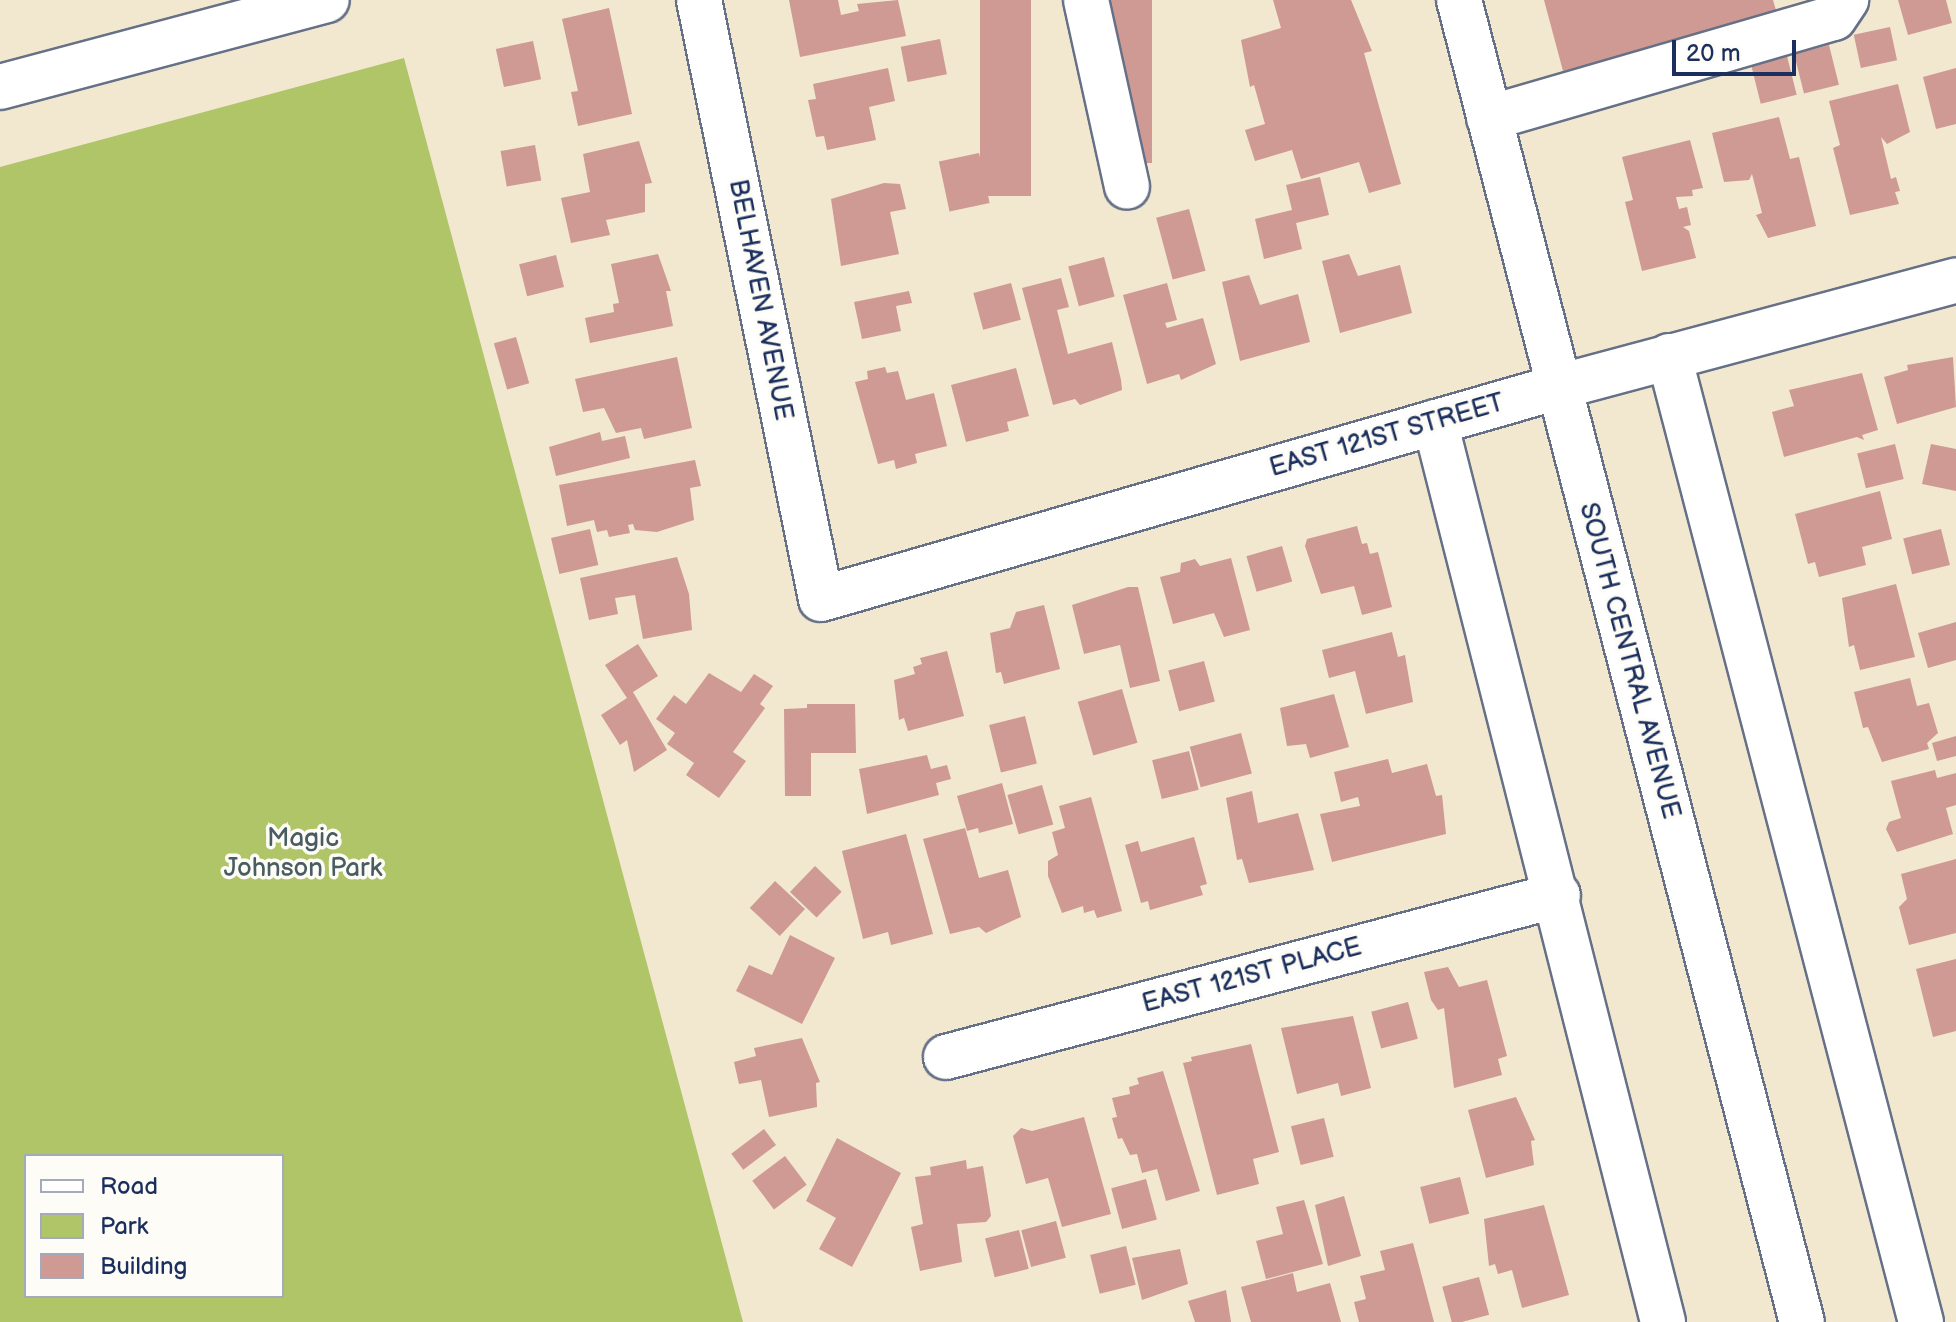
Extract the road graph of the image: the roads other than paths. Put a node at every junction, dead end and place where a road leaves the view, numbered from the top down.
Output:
1 (327, 0) edge
2 (699, 0) edge
3 (1086, 0) edge
4 (1459, 0) edge
5 (1846, 0) edge
6 (0, 87) edge
7 (1489, 118) junction
8 (1127, 187) dead end
9 (1956, 280) edge
10 (1669, 356) junction
11 (1558, 387) junction
12 (1435, 422) junction
13 (821, 599) joint
14 (1558, 895) junction
15 (946, 1057) dead end
16 (1663, 1322) edge
17 (1802, 1322) edge
18 (1921, 1322) edge

1 - 6 street
2 - 13 street, BELHAVEN AVENUE
3 - 8 street
4 - 7 street, SOUTH CENTRAL AVENUE
5 - 7 street
7 - 11 street, SOUTH CENTRAL AVENUE
9 - 10 street, EAST 121ST STREET
10 - 11 street, EAST 121ST STREET
10 - 18 street
11 - 12 street, EAST 121ST STREET
11 - 17 street, SOUTH CENTRAL AVENUE
12 - 13 street, EAST 121ST STREET
12 - 14 street
14 - 15 street, EAST 121ST PLACE
14 - 16 street

